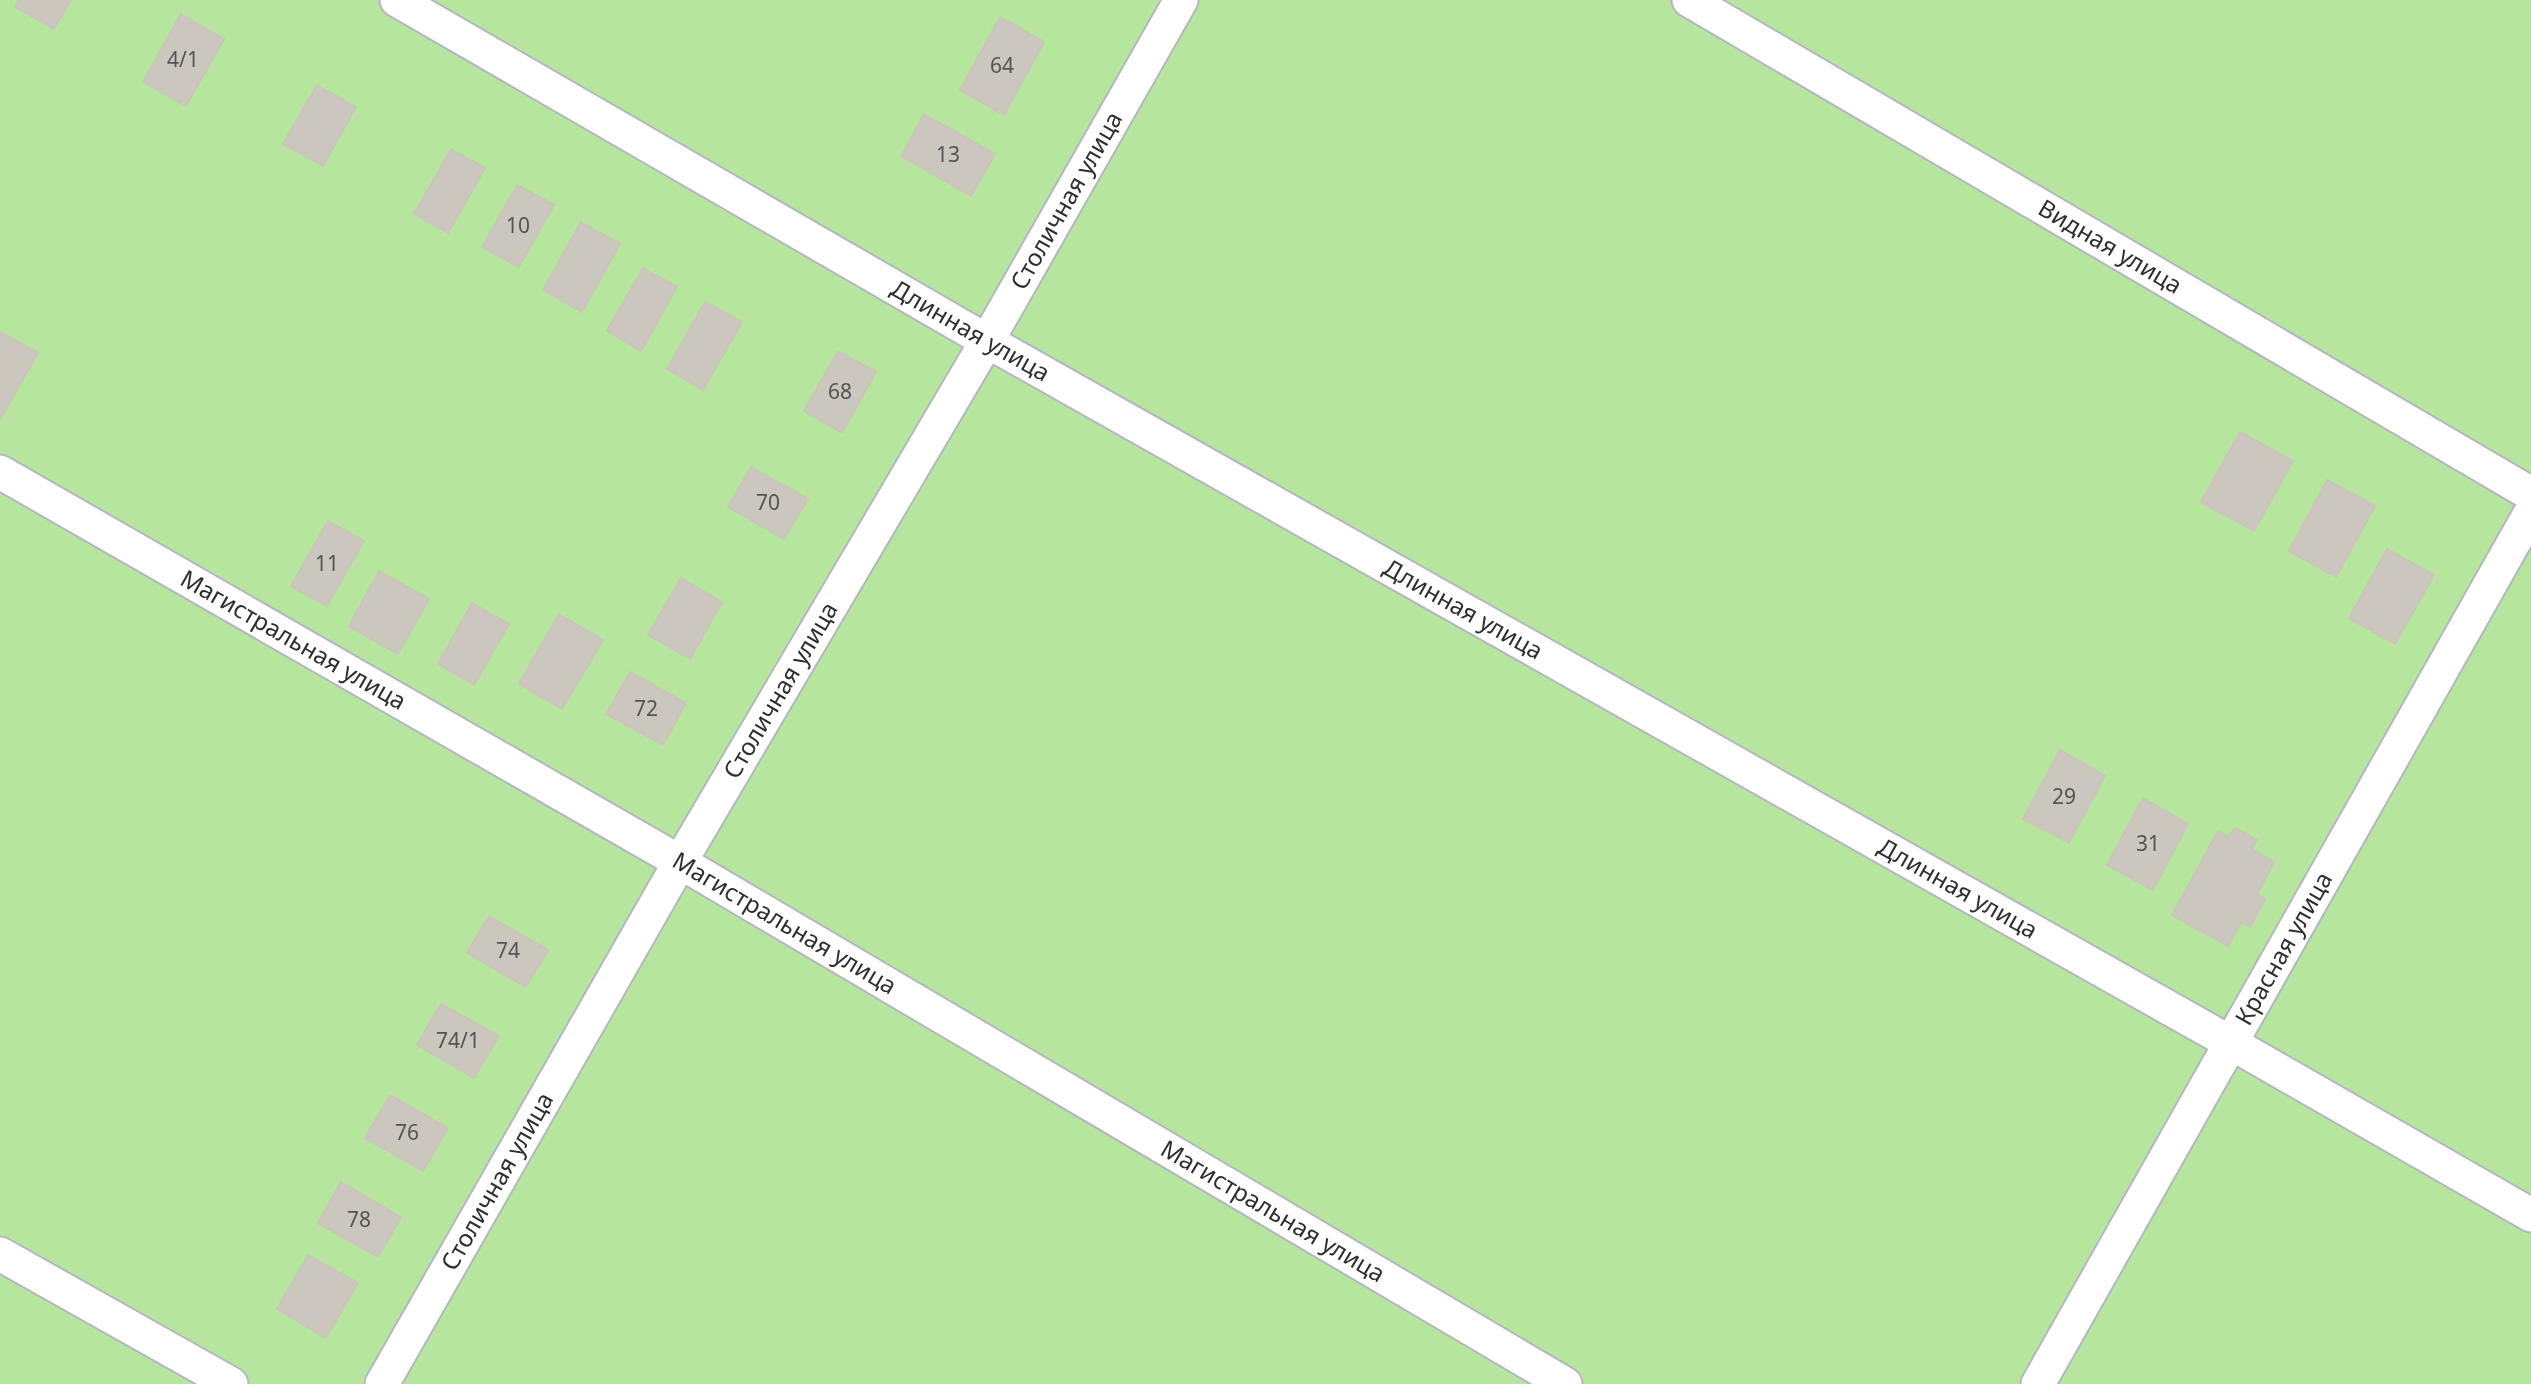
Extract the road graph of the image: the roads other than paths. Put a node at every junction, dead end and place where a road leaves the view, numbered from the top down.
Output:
1 (397, 0) edge
2 (1181, 0) edge
3 (1689, 0) edge
4 (987, 341) junction
5 (0, 472) edge
6 (2531, 494) edge
7 (2531, 512) edge
8 (680, 862) junction
9 (2231, 1043) junction
10 (2531, 1215) edge
11 (0, 1254) edge
12 (231, 1384) edge
13 (382, 1384) edge
14 (1565, 1384) edge
15 (2038, 1384) edge

1 - 4 street, Длинная улица
2 - 4 street, Столичная улица
3 - 6 street, Видная улица
4 - 8 street, Столичная улица
4 - 9 street, Длинная улица
5 - 8 street, Магистральная улица
7 - 9 street, Красная улица
8 - 13 street, Столичная улица
8 - 14 street, Магистральная улица
9 - 10 street, Длинная улица
9 - 15 street, Красная улица
11 - 12 street

